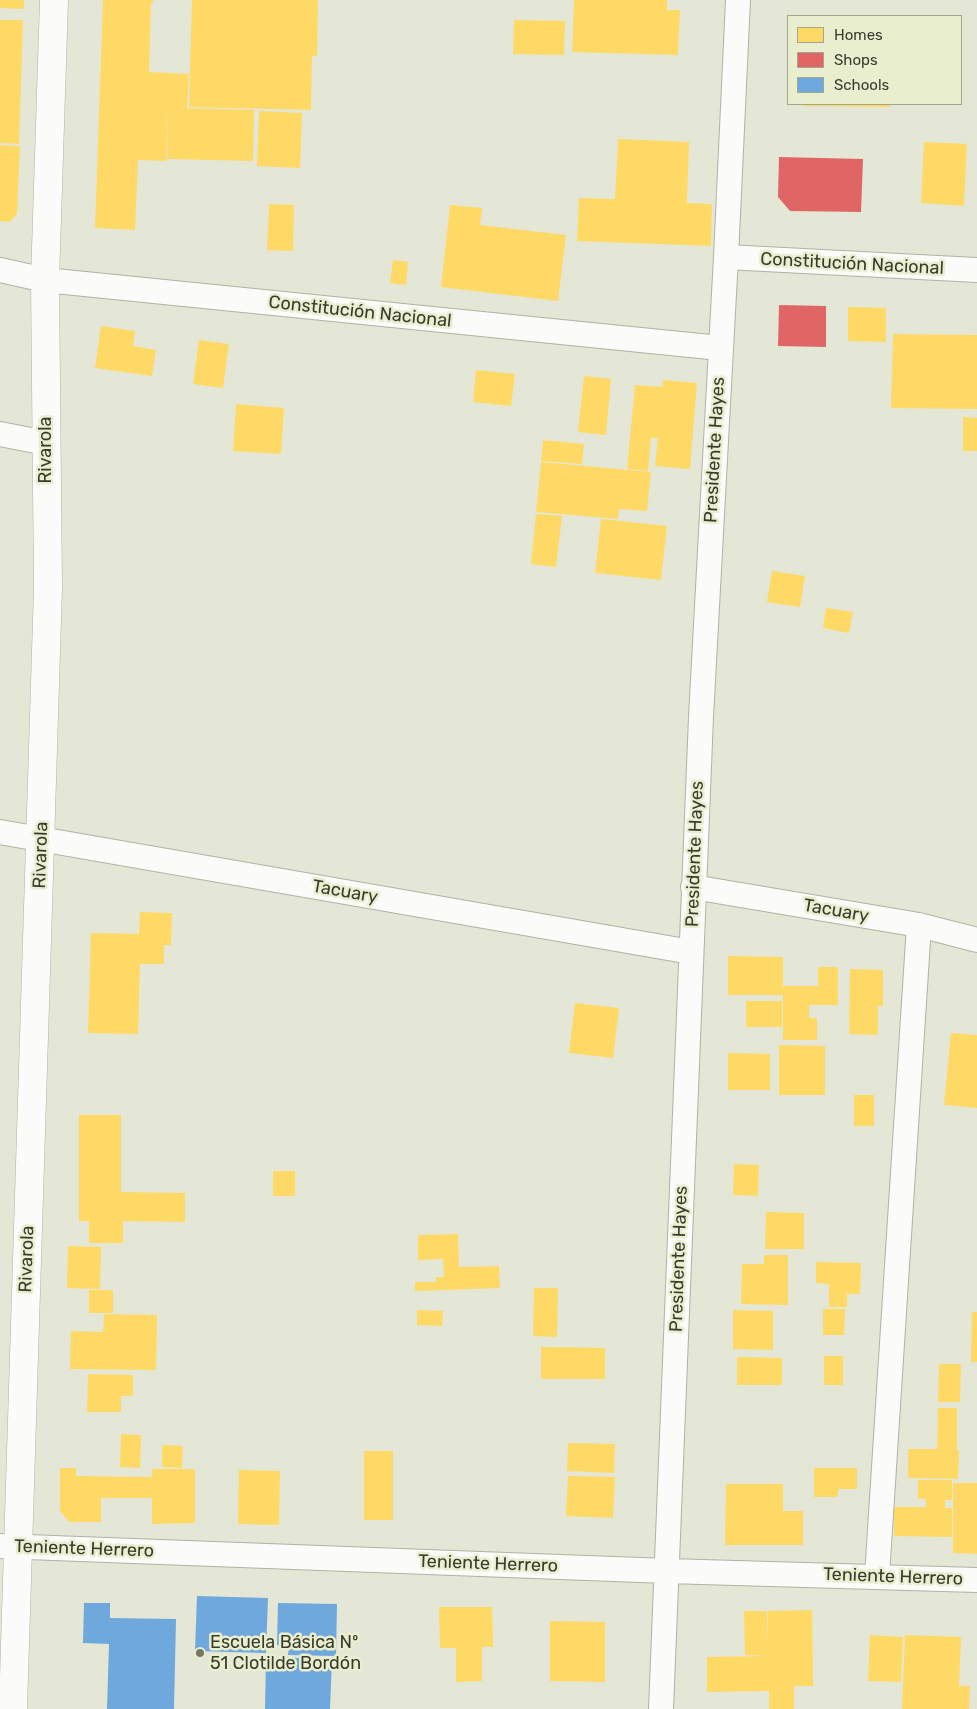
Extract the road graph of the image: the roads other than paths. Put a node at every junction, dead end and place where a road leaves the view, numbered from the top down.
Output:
1 (54, 0) edge
2 (738, 0) edge
3 (726, 258) junction
4 (0, 270) edge
5 (977, 270) edge
6 (45, 280) junction
7 (720, 348) junction
8 (0, 434) edge
9 (46, 443) junction
10 (0, 832) edge
11 (41, 840) junction
12 (693, 887) junction
13 (919, 925) junction
14 (977, 940) edge
15 (691, 952) junction
16 (9, 1546) edge
17 (667, 1571) junction
18 (877, 1576) junction
19 (977, 1580) edge
20 (13, 1709) edge
21 (661, 1709) edge

1 - 6 street, Rivarola
2 - 3 street, Presidente Hayes
3 - 5 street, Constitución Nacional
3 - 7 street, Presidente Hayes
4 - 6 street, Constitución Nacional
6 - 7 street, Constitución Nacional
6 - 9 street, Rivarola
7 - 12 street, Presidente Hayes
8 - 9 street
9 - 11 street, Rivarola
10 - 11 street, Tacuary
11 - 15 street, Tacuary
11 - 16 street, Rivarola
12 - 13 street, Tacuary
12 - 15 street, Presidente Hayes
13 - 14 street, Tacuary
13 - 18 street
15 - 17 street, Presidente Hayes
16 - 17 street, Teniente Herrero
16 - 20 street, Rivarola
17 - 18 street, Teniente Herrero
17 - 21 street, Presidente Hayes
18 - 19 street, Teniente Herrero

